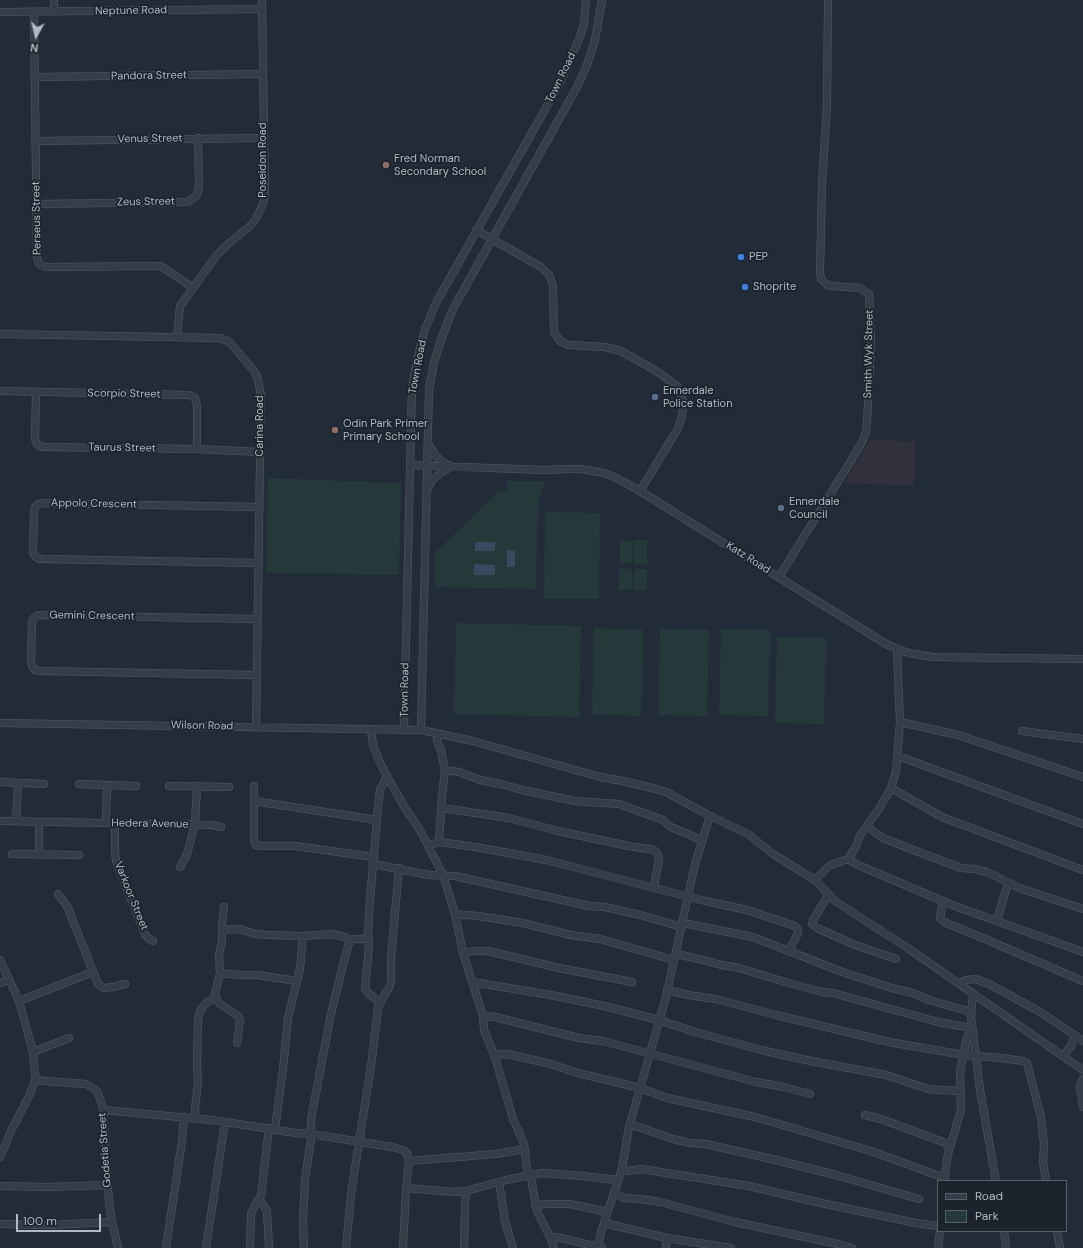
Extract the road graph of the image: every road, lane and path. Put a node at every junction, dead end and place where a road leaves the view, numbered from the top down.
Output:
1 (54, 0) edge
2 (262, 0) edge
3 (586, 0) edge
4 (602, 0) edge
5 (607, 0) edge
6 (828, 0) edge
7 (262, 9) junction
8 (600, 11) junction
9 (0, 12) edge
10 (34, 12) junction
11 (54, 12) junction
12 (263, 74) junction
13 (34, 77) junction
14 (198, 138) junction
15 (264, 138) junction
16 (35, 141) junction
17 (36, 204) junction
18 (476, 230) junction
19 (492, 239) junction
20 (193, 288) junction
21 (0, 334) edge
22 (177, 336) junction
23 (0, 392) edge
24 (36, 392) junction
25 (428, 443) junction
26 (197, 449) junction
27 (260, 452) junction
28 (410, 465) junction
29 (427, 466) junction
30 (453, 467) junction
31 (426, 491) junction
32 (640, 491) junction
33 (259, 507) junction
34 (259, 563) junction
35 (779, 577) junction
36 (258, 619) junction
37 (897, 649) junction
38 (1083, 659) edge
39 (257, 675) junction
40 (900, 722) junction
41 (0, 723) edge
42 (256, 728) junction
43 (371, 729) junction
44 (404, 730) junction
45 (422, 730) junction
46 (1022, 731) dead end
47 (437, 734) junction
48 (1083, 739) edge
49 (898, 756) junction
50 (445, 770) junction
51 (387, 776) junction
52 (1083, 777) edge
53 (0, 782) edge
54 (18, 783) junction
55 (44, 784) dead end
56 (79, 784) dead end
57 (107, 785) junction
58 (136, 786) dead end
59 (169, 786) dead end
60 (197, 786) junction
61 (254, 786) dead end
62 (229, 787) dead end
63 (891, 788) junction
64 (254, 801) junction
65 (442, 808) junction
66 (710, 816) junction
67 (377, 820) junction
68 (0, 821) edge
69 (16, 821) junction
70 (39, 822) junction
71 (106, 823) junction
72 (115, 823) junction
73 (195, 824) junction
74 (1083, 824) edge
75 (867, 826) junction
76 (222, 827) dead end
77 (702, 840) junction
78 (439, 842) junction
79 (429, 845) junction
80 (12, 854) dead end
81 (39, 854) junction
82 (79, 856) dead end
83 (848, 859) junction
84 (373, 860) junction
85 (180, 867) dead end
86 (399, 868) junction
87 (1083, 870) edge
88 (444, 875) junction
89 (815, 880) junction
90 (1008, 883) junction
91 (654, 887) junction
92 (58, 894) dead end
93 (829, 894) junction
94 (689, 896) junction
95 (943, 901) junction
96 (224, 907) dead end
97 (1083, 909) edge
98 (455, 914) junction
99 (997, 920) junction
100 (682, 925) junction
101 (223, 930) junction
102 (303, 936) junction
103 (368, 936) junction
104 (153, 941) dead end
105 (351, 941) junction
106 (789, 951) junction
107 (1083, 952) edge
108 (463, 953) junction
109 (675, 957) junction
110 (896, 959) dead end
111 (0, 960) edge
112 (93, 972) junction
113 (220, 973) junction
114 (8, 980) junction
115 (297, 981) junction
116 (1083, 981) edge
117 (473, 982) junction
118 (632, 982) dead end
119 (0, 983) edge
120 (125, 984) dead end
121 (959, 984) junction
122 (667, 990) junction
123 (974, 994) junction
124 (216, 997) junction
125 (18, 1001) junction
126 (381, 1001) junction
127 (971, 1012) junction
128 (483, 1016) junction
129 (659, 1020) junction
130 (972, 1028) junction
131 (1075, 1035) junction
132 (69, 1038) dead end
133 (1083, 1041) edge
134 (237, 1043) dead end
135 (33, 1052) junction
136 (649, 1053) junction
137 (494, 1055) junction
138 (964, 1055) junction
139 (976, 1056) junction
140 (1063, 1056) junction
141 (1083, 1070) edge
142 (36, 1079) junction
143 (1083, 1080) edge
144 (640, 1088) junction
145 (961, 1090) junction
146 (810, 1094) dead end
147 (1083, 1107) edge
148 (103, 1110) junction
149 (865, 1115) dead end
150 (184, 1118) junction
151 (194, 1118) junction
152 (225, 1122) junction
153 (630, 1124) junction
154 (272, 1129) junction
155 (311, 1134) junction
156 (3, 1142) edge
157 (359, 1142) junction
158 (951, 1144) junction
159 (525, 1149) junction
160 (0, 1157) edge
161 (409, 1161) junction
162 (622, 1169) junction
163 (529, 1175) junction
164 (618, 1180) junction
165 (945, 1180) edge
166 (996, 1180) edge
167 (1046, 1180) edge
168 (499, 1182) junction
169 (108, 1185) junction
170 (0, 1186) edge
171 (406, 1188) junction
172 (466, 1191) junction
173 (614, 1194) junction
174 (259, 1199) junction
175 (919, 1199) dead end
176 (535, 1205) junction
177 (608, 1212) junction
178 (112, 1222) junction
179 (604, 1223) junction
180 (0, 1224) edge
181 (937, 1226) edge
182 (940, 1232) edge
183 (1004, 1232) edge
184 (1057, 1232) edge
185 (550, 1237) junction
186 (667, 1238) junction
187 (600, 1247) edge
188 (118, 1248) edge
189 (166, 1248) edge
190 (206, 1248) edge
191 (250, 1248) edge
192 (269, 1248) edge
193 (304, 1248) edge
194 (346, 1248) edge
195 (403, 1248) edge
196 (464, 1248) edge
197 (513, 1248) edge
198 (554, 1248) edge
199 (666, 1248) edge
200 (731, 1248) edge
201 (852, 1248) edge
202 (938, 1248) edge
203 (1006, 1248) edge
204 (1060, 1248) edge

1 - 11 street
2 - 7 street, Poseidon Road
3 - 18 street, Town Road
4 - 8 street, Town Road
5 - 8 street
6 - 35 street, Smith Wyk Street
7 - 11 street, Neptune Road
7 - 12 street, Poseidon Road
8 - 19 street, Town Road
9 - 10 street, Neptune Road
10 - 11 street, Neptune Road
10 - 13 street, Perseus Street
12 - 13 street, Pandora Street
12 - 15 street, Poseidon Road
13 - 16 street, Perseus Street
14 - 15 street, Venus Street
14 - 16 street, Venus Street
14 - 17 street, Zeus Street
15 - 20 street, Poseidon Road
16 - 17 street, Perseus Street
17 - 20 street, Perseus Street
18 - 19 street
18 - 28 street, Town Road
19 - 25 street, Town Road
19 - 32 street
20 - 22 street, Poseidon Road
21 - 22 street, Carina Road
22 - 27 street, Carina Road
23 - 24 street, Scorpio Street
24 - 26 street, Scorpio Street
24 - 26 street, Taurus Street
25 - 29 street, Town Road
25 - 30 street
26 - 27 street, Taurus Street
27 - 33 street, Carina Road
28 - 29 street, Katz Road
28 - 44 street, Town Road
29 - 30 street, Katz Road
29 - 31 street, Town Road
30 - 31 street
30 - 32 street, Katz Road
31 - 45 street, Town Road
32 - 35 street, Katz Road
33 - 34 street, Carina Road
33 - 34 street, Appolo Crescent
34 - 36 street, Carina Road
35 - 37 street, Katz Road
36 - 39 street, Carina Road
36 - 39 street, Gemini Crescent
37 - 38 street, Katz Road
37 - 40 street
39 - 42 street, Carina Road
40 - 49 street
40 - 52 street
41 - 42 street, Wilson Road
42 - 43 street, Wilson Road
43 - 44 street, Wilson Road
43 - 51 street
44 - 45 street, Town Road
45 - 47 street
46 - 48 street
47 - 50 street
47 - 66 street
49 - 63 street
49 - 74 street
50 - 65 street
50 - 77 street
51 - 67 street
51 - 79 street
53 - 54 street
54 - 55 street
54 - 69 street
56 - 57 street
57 - 58 street
57 - 71 street, Hedera Avenue
59 - 60 street
60 - 62 street
60 - 73 street, Hedera Avenue
61 - 64 street
63 - 75 street
63 - 87 street
64 - 67 street
64 - 84 street
65 - 78 street
65 - 91 street
66 - 77 street
66 - 89 street
67 - 84 street
68 - 69 street, Hedera Avenue
69 - 70 street, Hedera Avenue
70 - 71 street, Hedera Avenue
70 - 81 street
71 - 72 street, Hedera Avenue
72 - 73 street, Hedera Avenue
72 - 104 street, Varkoor Street
73 - 76 street, Hedera Avenue
73 - 85 street
75 - 83 street
75 - 90 street
77 - 94 street
78 - 79 street
78 - 91 street
79 - 88 street
80 - 81 street
81 - 82 street
83 - 89 street
83 - 95 street
84 - 86 street
84 - 103 street
86 - 88 street
86 - 126 street
88 - 98 street
88 - 100 street
89 - 93 street
90 - 97 street
90 - 99 street
91 - 94 street
92 - 112 street
93 - 110 street
93 - 121 street
94 - 100 street
94 - 106 street
95 - 99 street
95 - 116 street
96 - 101 street
98 - 108 street
98 - 109 street
99 - 107 street
100 - 106 street
100 - 109 street
101 - 102 street
101 - 113 street
102 - 105 street
102 - 115 street
103 - 105 street
103 - 126 street
105 - 155 street
106 - 127 street
108 - 117 street
108 - 118 street
109 - 122 street
109 - 130 street
111 - 114 street
112 - 120 street
112 - 125 street
113 - 115 street
113 - 124 street
114 - 119 street
114 - 125 street
115 - 154 street
117 - 128 street
117 - 129 street
121 - 123 street
121 - 131 street
122 - 129 street
122 - 138 street
123 - 127 street
123 - 140 street
124 - 134 street
124 - 151 street
125 - 135 street
126 - 157 street
127 - 130 street
128 - 136 street
128 - 137 street
129 - 136 street
129 - 145 street
130 - 138 street
130 - 139 street
131 - 133 street
131 - 140 street
132 - 135 street
135 - 142 street
136 - 144 street
136 - 146 street
137 - 144 street
137 - 159 street
138 - 139 street
138 - 145 street
139 - 166 street
139 - 167 street
140 - 141 street
142 - 148 street, Godetia Street
142 - 156 street
143 - 147 street
144 - 153 street
144 - 165 street
145 - 158 street
148 - 150 street
148 - 169 street, Godetia Street
149 - 158 street
150 - 151 street
150 - 189 street
151 - 152 street
152 - 154 street
152 - 190 street
153 - 162 street
153 - 175 street
154 - 155 street
154 - 174 street
155 - 157 street
155 - 193 street
156 - 160 street
157 - 161 street
157 - 194 street
158 - 165 street
159 - 161 street
159 - 163 street
161 - 171 street
162 - 164 street
162 - 181 street
163 - 164 street
163 - 168 street
163 - 176 street
164 - 173 street
168 - 172 street
168 - 197 street
169 - 170 street
169 - 178 street, Godetia Street
171 - 172 street
171 - 195 street
172 - 196 street
173 - 177 street
173 - 201 street
174 - 191 street
174 - 192 street
176 - 177 street
176 - 185 street
177 - 179 street
178 - 180 street
178 - 188 street, Godetia Street
179 - 186 street
179 - 187 street
182 - 202 street
183 - 203 street
184 - 204 street
185 - 187 street
185 - 198 street
186 - 199 street
186 - 200 street

